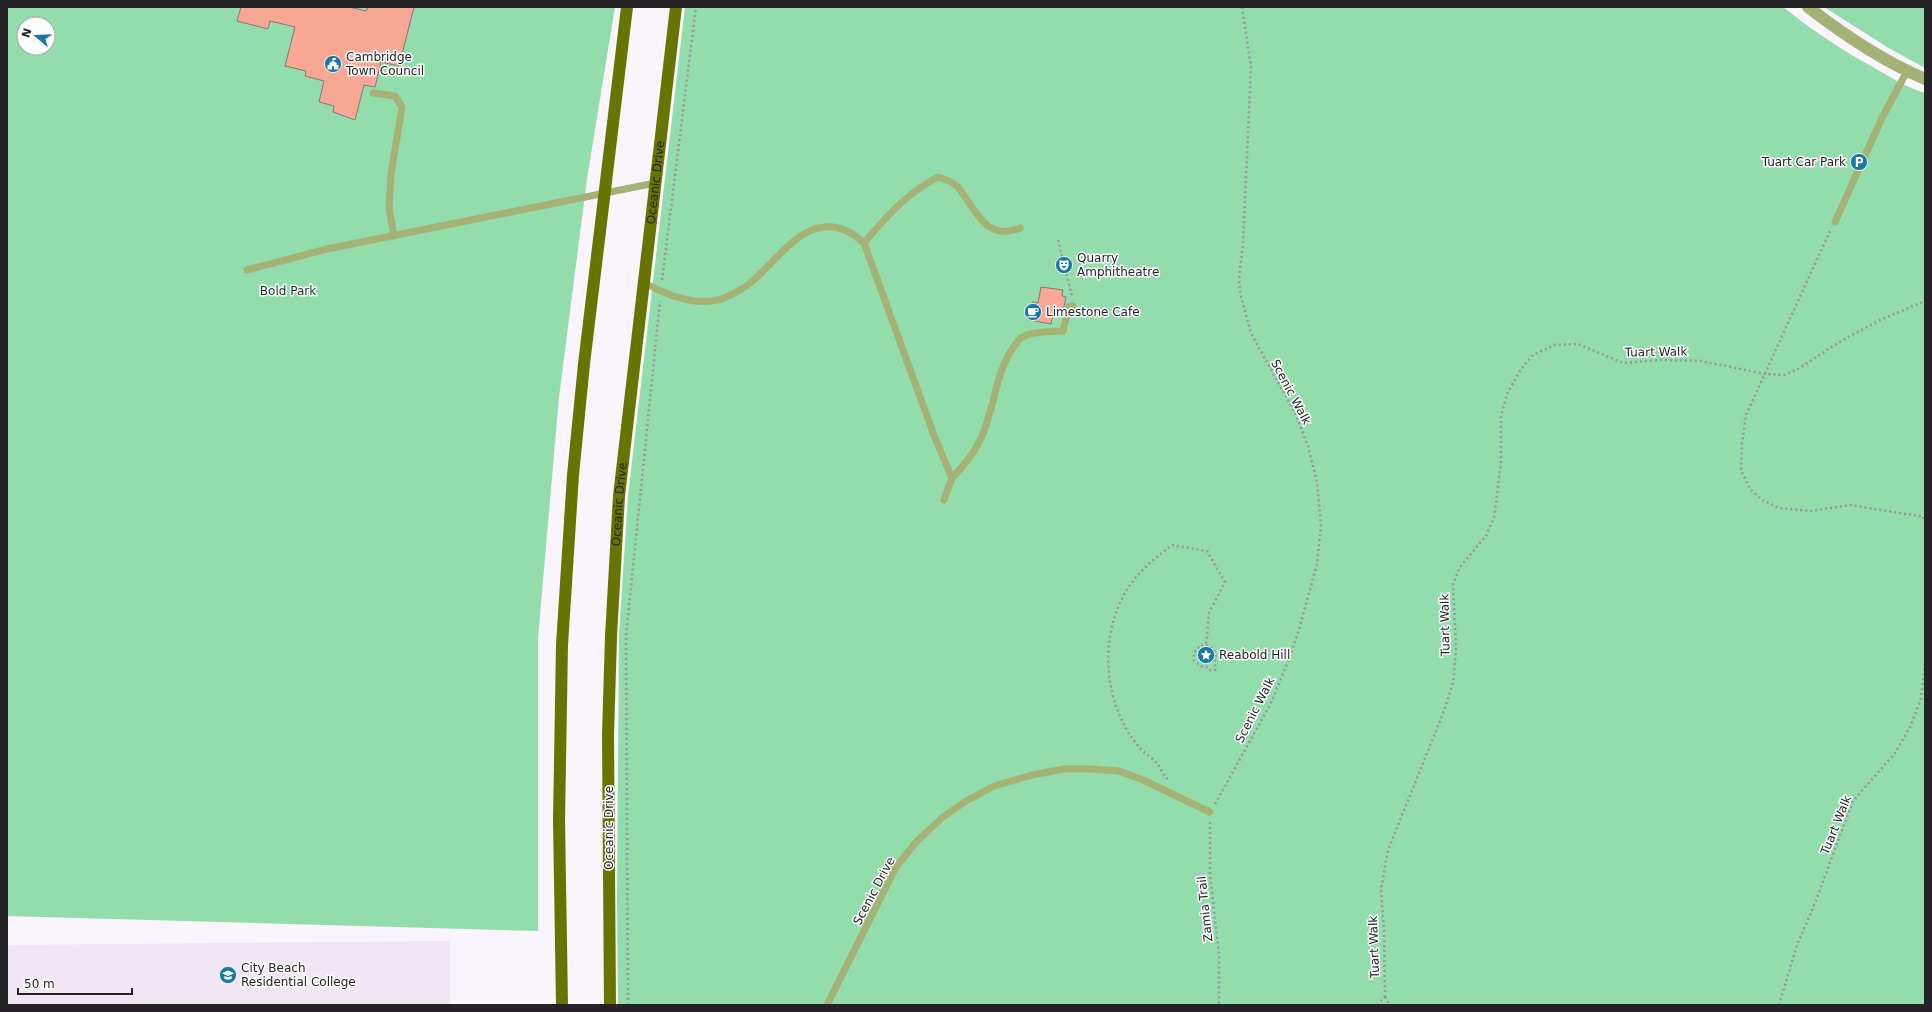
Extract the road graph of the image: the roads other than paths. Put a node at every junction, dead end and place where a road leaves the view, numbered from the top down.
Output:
1 (627, 7) edge
2 (676, 7) edge
3 (1808, 7) edge
4 (1907, 71) junction
5 (1925, 79) edge
6 (373, 93) dead end
7 (655, 183) junction
8 (604, 193) junction
9 (1835, 222) road end
10 (1020, 228) dead end
11 (394, 236) junction
12 (864, 243) junction
13 (247, 270) dead end
14 (643, 282) junction
15 (1073, 306) road end
16 (952, 478) junction
17 (944, 500) dead end
18 (1210, 812) road end
19 (562, 1005) edge
20 (610, 1005) edge
21 (827, 1005) edge

1 - 8 main road
2 - 7 main road, Oceanic Drive
3 - 4 street
4 - 5 street
4 - 9 lane
6 - 11 lane
7 - 8 lane
7 - 14 main road, Oceanic Drive
8 - 11 lane
8 - 19 main road
10 - 12 lane
11 - 13 lane
12 - 14 lane
12 - 16 lane
14 - 20 main road, Oceanic Drive
15 - 16 lane
16 - 17 lane
18 - 21 lane, Scenic Drive

